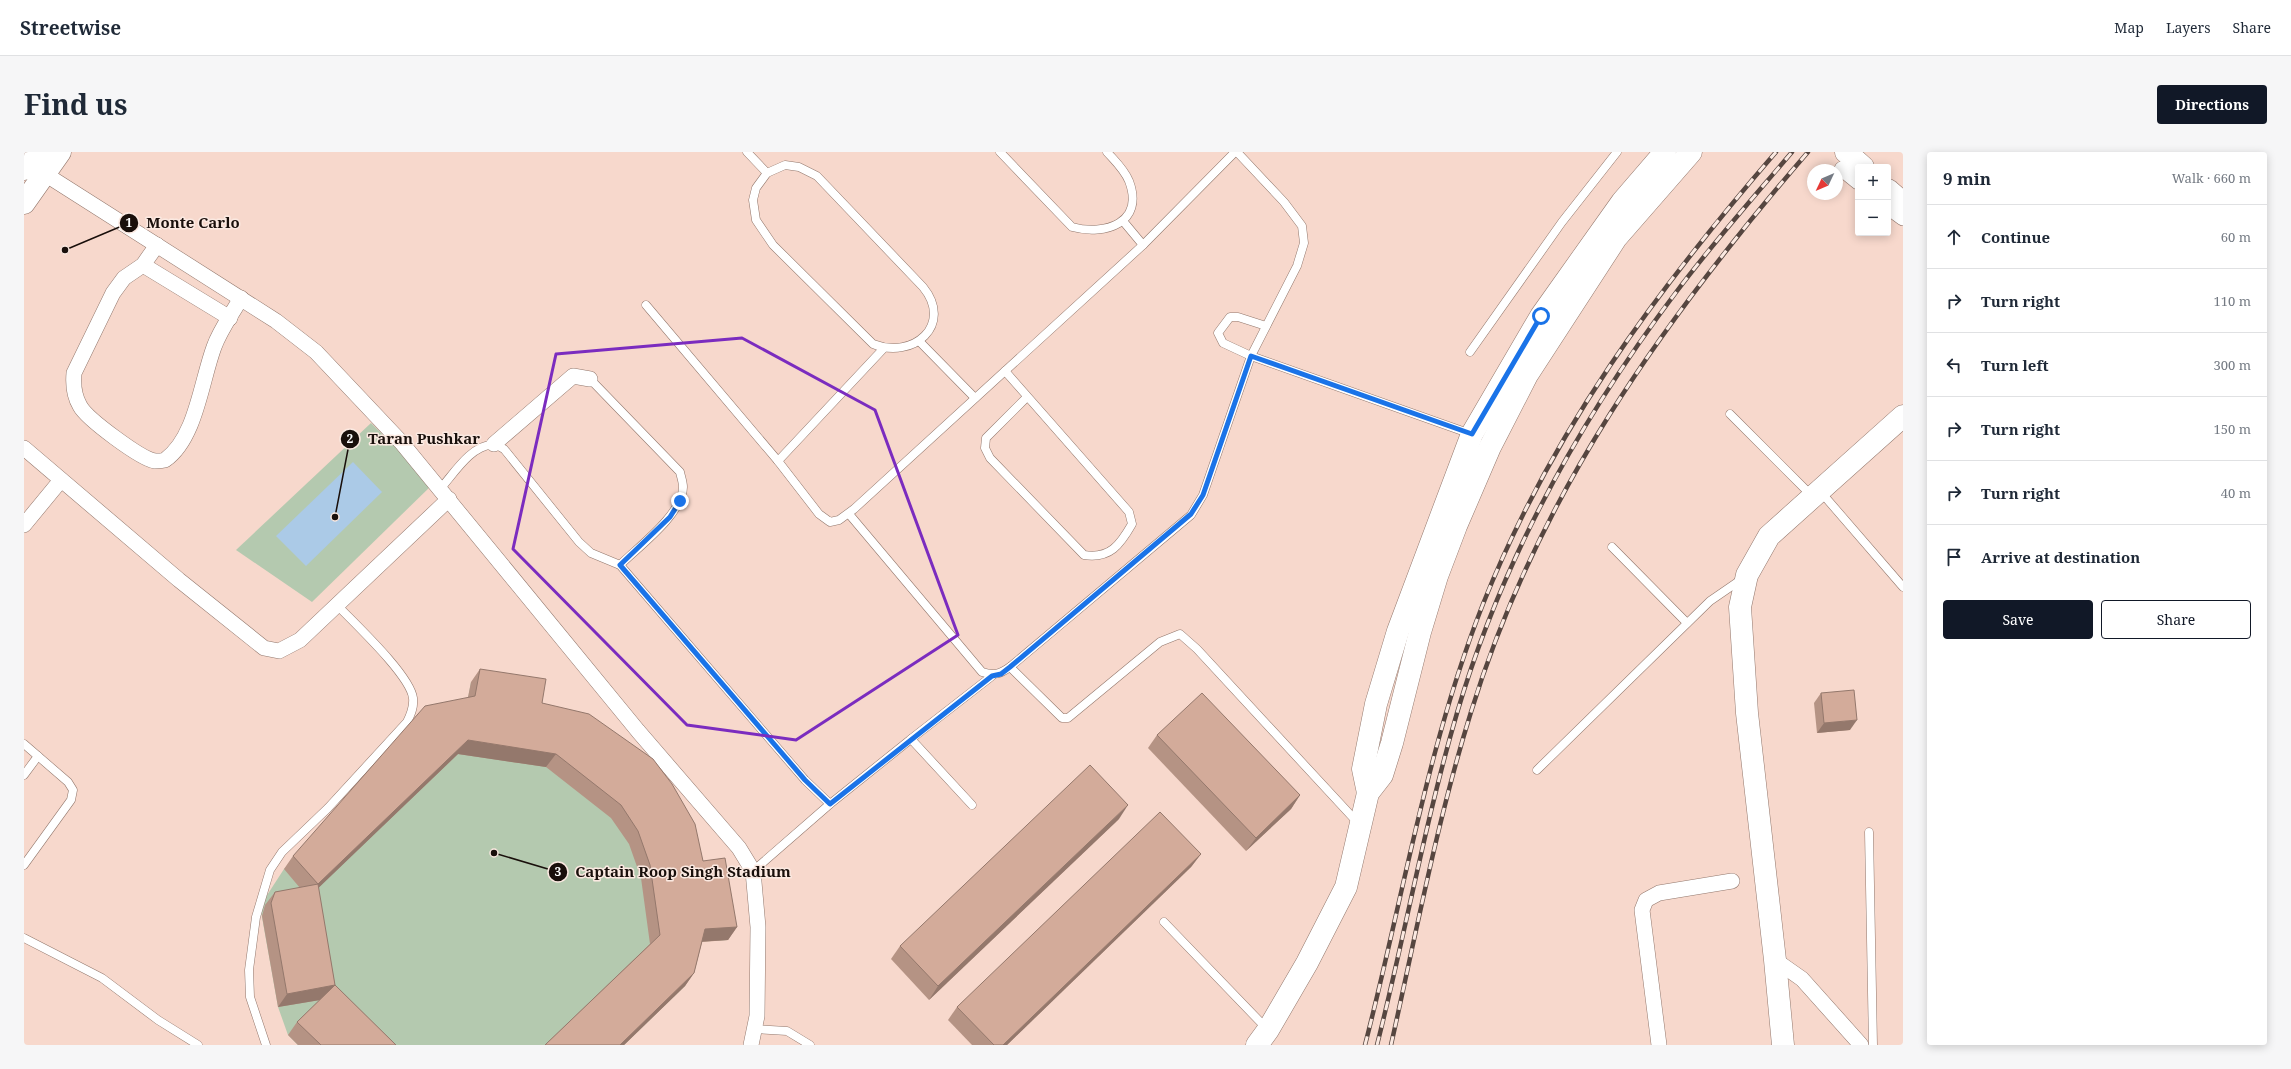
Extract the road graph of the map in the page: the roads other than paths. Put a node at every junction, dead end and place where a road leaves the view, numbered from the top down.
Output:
1 (60, 152) edge
2 (747, 152) edge
3 (1000, 152) edge
4 (1107, 152) edge
5 (1236, 152) edge
6 (1617, 152) edge
7 (1665, 152) edge
8 (1690, 152) edge
9 (1850, 163) edge
10 (33, 165) edge
11 (767, 173) junction
12 (1855, 175) edge
13 (1891, 193) edge
14 (24, 203) edge
15 (1903, 203) edge
16 (1891, 209) edge
17 (1903, 218) edge
18 (1123, 221) junction
19 (1143, 244) junction
20 (157, 245) junction
21 (143, 264) junction
22 (241, 298) junction
23 (646, 305) dead end
24 (230, 318) junction
25 (1266, 326) junction
26 (918, 341) junction
27 (884, 348) junction
28 (1470, 352) dead end
29 (1251, 356) junction
30 (1005, 371) junction
31 (590, 379) joint
32 (1027, 397) junction
33 (975, 398) junction
34 (1730, 414) dead end
35 (1903, 416) edge
36 (1472, 434) junction
37 (494, 444) junction
38 (24, 448) edge
39 (778, 461) junction
40 (61, 480) junction
41 (444, 494) junction
42 (1816, 494) junction
43 (849, 514) junction
44 (24, 526) edge
45 (1612, 547) dead end
46 (620, 565) junction
47 (1747, 575) junction
48 (1903, 587) edge
49 (337, 605) junction
50 (1687, 623) junction
51 (1010, 667) junction
52 (992, 676) junction
53 (911, 739) junction
54 (24, 744) edge
55 (38, 756) junction
56 (1537, 770) dead end
57 (24, 775) edge
58 (1368, 793) junction
59 (830, 804) junction
60 (972, 805) dead end
61 (1360, 825) junction
62 (1869, 832) dead end
63 (24, 865) edge
64 (753, 871) junction
65 (1732, 881) dead end
66 (1164, 922) dead end
67 (24, 938) edge
68 (1775, 960) junction
69 (754, 1029) junction
70 (1262, 1038) edge
71 (198, 1045) edge
72 (266, 1045) edge
73 (751, 1045) edge
74 (810, 1045) edge
75 (1659, 1045) edge
76 (1783, 1045) edge
77 (1861, 1045) edge
78 (1873, 1045) edge

1 - 10 street
2 - 11 lane
3 - 18 lane
4 - 18 lane
5 - 19 lane
5 - 25 lane
6 - 28 lane
7 - 36 street
8 - 58 street
9 - 12 street
10 - 14 street
10 - 20 street
11 - 26 lane
11 - 27 lane
13 - 15 street
16 - 17 street
18 - 19 lane
19 - 30 lane
20 - 21 street
20 - 22 street
21 - 24 street
21 - 24 street
22 - 24 street
22 - 41 street
23 - 39 lane
25 - 29 lane
25 - 29 lane
26 - 27 lane
26 - 33 lane
27 - 39 lane
29 - 36 lane
29 - 51 lane
30 - 32 lane
30 - 33 lane
31 - 37 street
31 - 46 lane
32 - 32 lane
33 - 43 lane
34 - 42 lane
35 - 42 street
36 - 58 street
37 - 41 lane
37 - 46 lane
38 - 40 street
39 - 43 lane
40 - 44 street
40 - 49 street
41 - 49 street
41 - 64 street
42 - 47 street
42 - 48 lane
43 - 52 lane
45 - 50 lane
46 - 59 lane
47 - 50 lane
47 - 68 street
49 - 72 lane
50 - 56 lane
51 - 52 lane
51 - 61 lane
52 - 53 lane
53 - 59 lane
53 - 60 lane
54 - 55 lane
55 - 57 lane
55 - 63 lane
58 - 61 street
59 - 64 lane
61 - 70 street
62 - 78 lane
64 - 69 street
65 - 75 street
66 - 70 lane
67 - 71 lane
68 - 76 street
68 - 77 street
69 - 73 street
69 - 74 lane

